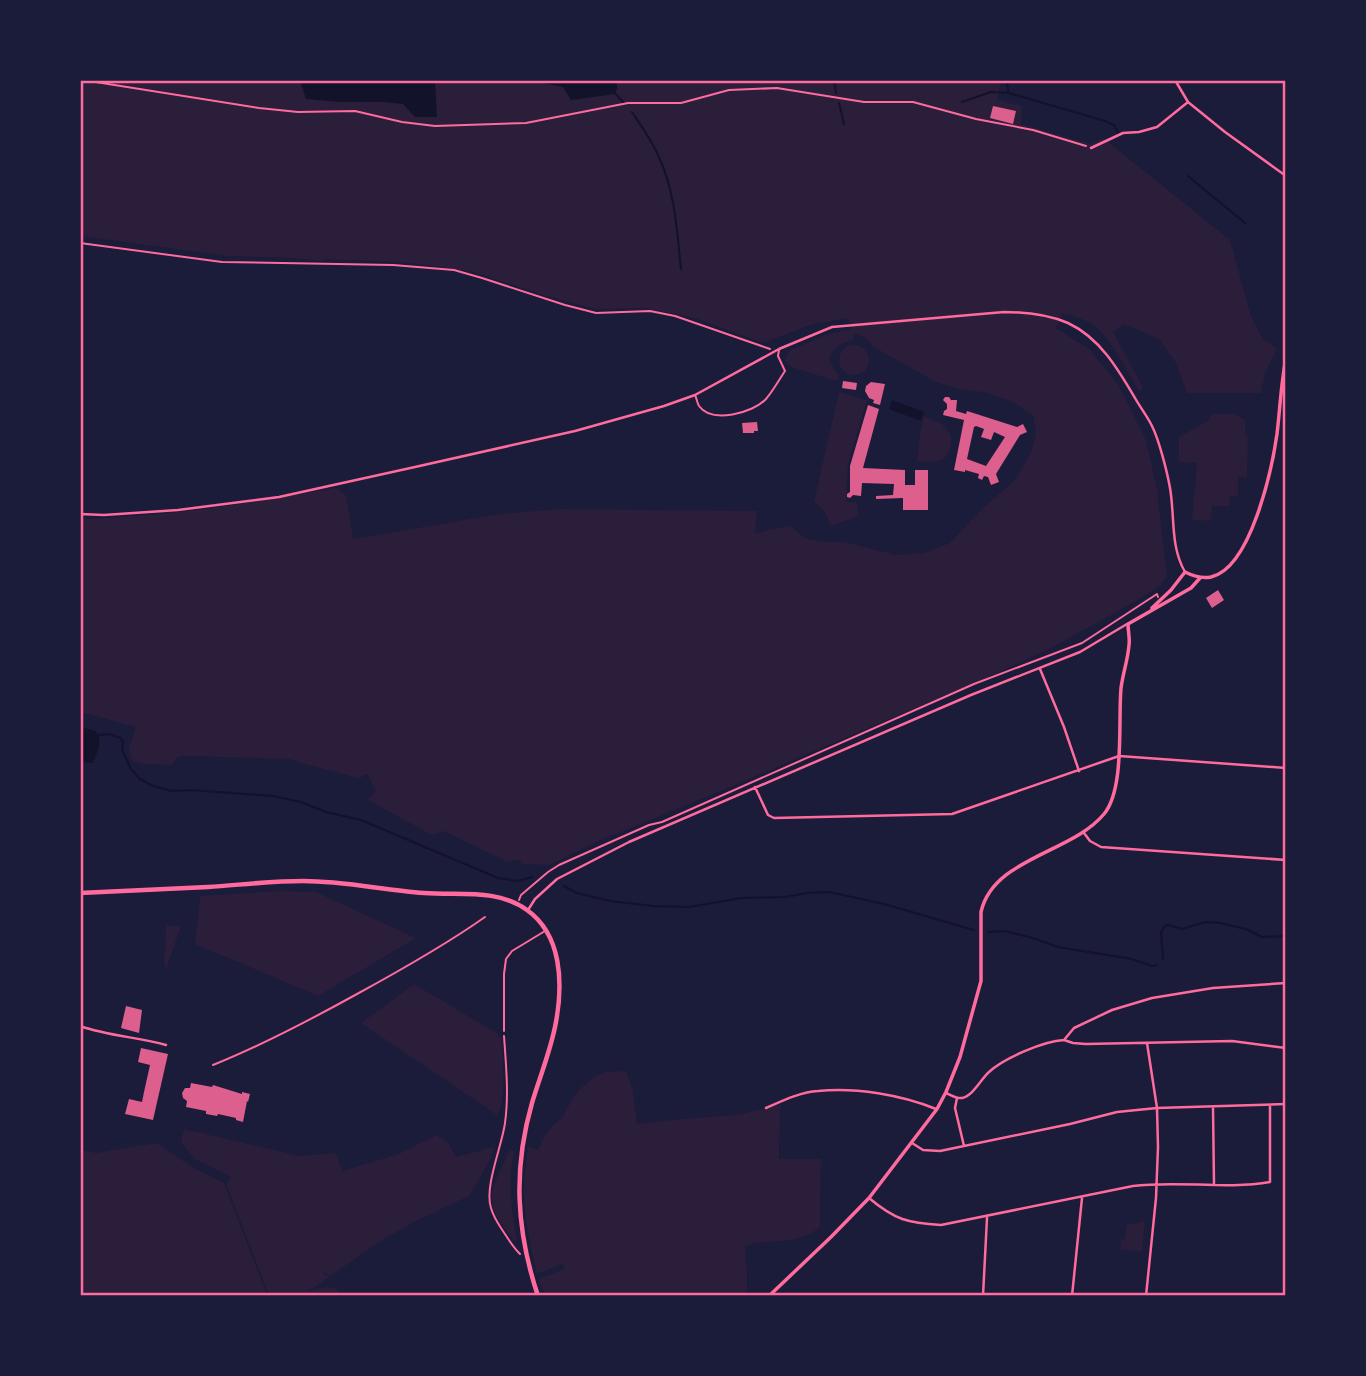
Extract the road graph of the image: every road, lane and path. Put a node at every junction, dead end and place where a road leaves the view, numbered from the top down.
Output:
1 (83, 80) edge
2 (1175, 80) edge
3 (1188, 102) junction
4 (1091, 148) joint
5 (1286, 176) edge
6 (80, 243) edge
7 (779, 349) junction
8 (771, 354) junction
9 (1286, 358) edge
10 (695, 395) junction
11 (80, 514) edge
12 (1185, 572) junction
13 (1200, 578) junction
14 (1157, 594) dead end
15 (1150, 610) junction
16 (1128, 624) junction
17 (1040, 668) junction
18 (1119, 757) junction
19 (1286, 768) edge
20 (1079, 771) junction
21 (755, 787) junction
22 (1084, 833) junction
23 (1286, 860) edge
24 (80, 893) edge
25 (517, 905) junction
26 (528, 910) junction
27 (485, 917) dead end
28 (546, 930) junction
29 (1286, 983) edge
30 (80, 1026) edge
31 (504, 1031) joint
32 (1064, 1040) junction
33 (1147, 1044) junction
34 (166, 1045) dead end
35 (1286, 1048) edge
36 (213, 1065) dead end
37 (945, 1093) junction
38 (957, 1098) junction
39 (1286, 1104) edge
40 (1270, 1105) junction
41 (1213, 1107) junction
42 (766, 1108) dead end
43 (1157, 1108) junction
44 (937, 1109) junction
45 (912, 1143) junction
46 (964, 1146) junction
47 (1157, 1183) junction
48 (1214, 1184) junction
49 (1082, 1197) junction
50 (869, 1198) junction
51 (987, 1217) junction
52 (527, 1255) junction
53 (538, 1296) edge
54 (769, 1296) edge
55 (983, 1296) edge
56 (1072, 1296) edge
57 (1146, 1296) edge

1 - 4 path
2 - 3 street
3 - 4 street
3 - 5 street
6 - 8 path
7 - 8 street
7 - 10 lane
7 - 12 street
8 - 10 street
9 - 13 street
10 - 11 street
12 - 13 street
12 - 15 street
13 - 15 street
14 - 25 path
15 - 16 street
16 - 17 street
16 - 18 street
17 - 20 street
17 - 21 street
18 - 19 street
18 - 20 street
18 - 22 street
20 - 21 street
21 - 26 street
22 - 23 street
22 - 37 street
24 - 25 main road
25 - 26 main road
26 - 28 main road
27 - 36 path
28 - 31 lane
28 - 52 main road
29 - 32 street
30 - 34 street
31 - 52 path
32 - 33 street
32 - 38 street
33 - 35 street
33 - 43 street
37 - 38 street
37 - 44 street
38 - 46 street
39 - 40 street
40 - 41 street
40 - 48 street
41 - 43 street
41 - 48 street
42 - 44 street
43 - 46 street
43 - 47 street
44 - 45 street
45 - 46 street
45 - 50 street
47 - 48 street
47 - 49 street
47 - 57 street
49 - 51 street
49 - 56 street
50 - 51 street
50 - 54 street
51 - 55 street
52 - 53 main road

